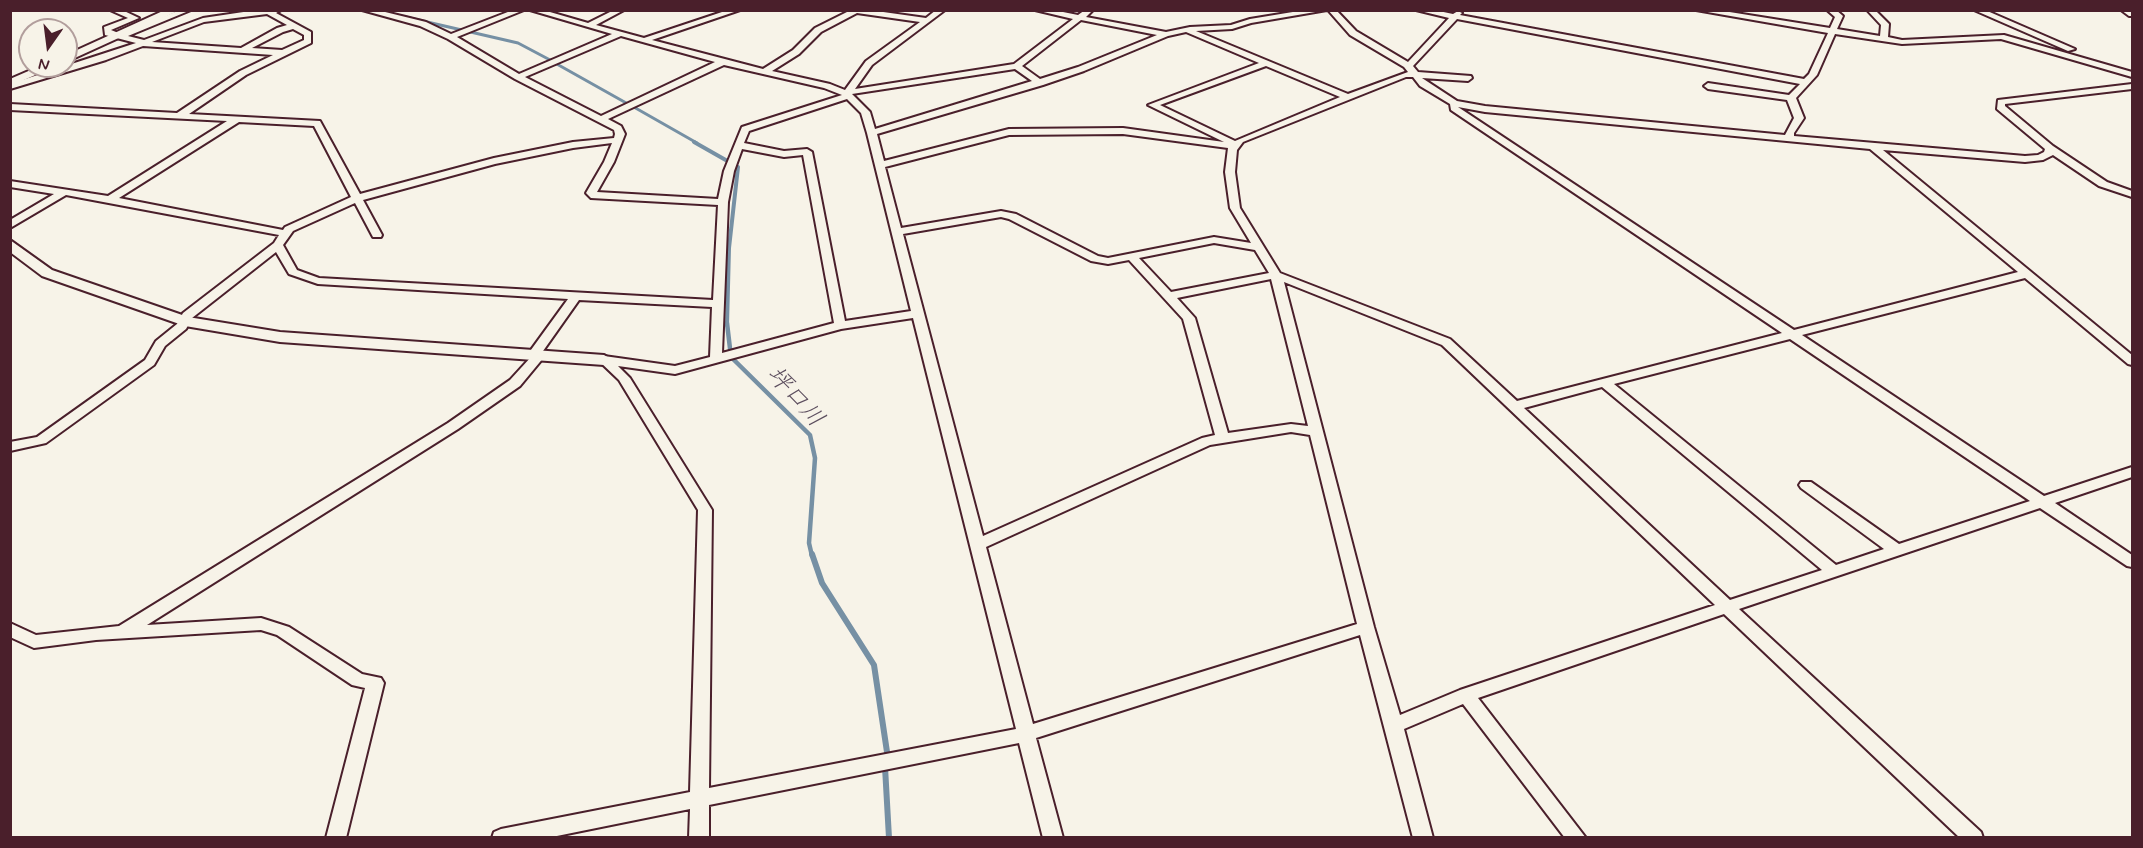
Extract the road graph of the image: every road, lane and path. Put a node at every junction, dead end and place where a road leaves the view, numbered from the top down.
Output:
1 (113, 10) edge
2 (175, 10) edge
3 (188, 10) edge
4 (278, 10) edge
5 (365, 10) edge
6 (521, 10) edge
7 (533, 10) edge
8 (621, 10) edge
9 (737, 10) edge
10 (942, 10) edge
11 (1038, 10) edge
12 (1090, 10) edge
13 (1324, 10) edge
14 (1331, 10) edge
15 (1419, 10) edge
16 (1699, 10) edge
17 (1830, 10) edge
18 (1870, 10) edge
19 (1977, 10) edge
20 (2124, 10) edge
21 (268, 11) edge
22 (856, 11) edge
23 (1457, 14) edge
24 (2133, 14) edge
25 (1080, 18) junction
26 (928, 21) junction
27 (590, 25) junction
28 (294, 26) junction
29 (1185, 29) junction
30 (622, 33) junction
31 (1831, 33) junction
32 (1166, 34) junction
33 (117, 36) junction
34 (451, 37) junction
35 (645, 40) junction
36 (1884, 40) junction
37 (144, 43) junction
38 (243, 50) junction
39 (287, 53) junction
40 (78, 54) edge
41 (723, 62) junction
42 (1267, 63) junction
43 (1017, 66) junction
44 (2113, 69) junction
45 (1411, 70) junction
46 (765, 71) junction
47 (2133, 75) edge
48 (518, 77) junction
49 (25, 78) edge
50 (1468, 78) dead end
51 (1040, 82) junction
52 (1805, 82) junction
53 (10, 85) edge
54 (1708, 86) dead end
55 (2133, 86) edge
56 (847, 94) junction
57 (1348, 97) junction
58 (1791, 98) junction
59 (1454, 102) junction
60 (10, 107) edge
61 (179, 116) junction
62 (237, 119) junction
63 (602, 119) junction
64 (872, 133) junction
65 (1790, 137) junction
66 (617, 140) junction
67 (739, 145) junction
68 (1234, 145) junction
69 (1873, 146) junction
70 (2050, 148) junction
71 (880, 165) junction
72 (10, 184) edge
73 (64, 192) junction
74 (2131, 193) edge
75 (357, 198) junction
76 (110, 199) junction
77 (723, 202) junction
78 (10, 225) edge
79 (897, 232) junction
80 (284, 233) junction
81 (377, 235) dead end
82 (10, 244) edge
83 (278, 245) junction
84 (1258, 247) junction
85 (1131, 256) junction
86 (2026, 274) junction
87 (1276, 275) junction
88 (576, 296) junction
89 (1170, 296) junction
90 (718, 304) junction
91 (918, 314) junction
92 (185, 321) junction
93 (840, 325) junction
94 (1790, 334) junction
95 (537, 354) junction
96 (719, 356) junction
97 (604, 360) junction
98 (2133, 361) edge
99 (1605, 383) junction
100 (1514, 406) junction
101 (1315, 431) junction
102 (1223, 438) junction
103 (10, 447) edge
104 (2133, 472) edge
105 (1806, 485) dead end
106 (2043, 502) junction
107 (979, 544) junction
108 (1898, 551) junction
109 (2133, 562) edge
110 (1835, 572) junction
111 (1726, 607) junction
112 (1366, 627) junction
113 (10, 629) edge
114 (122, 633) junction
115 (1466, 695) junction
116 (1394, 725) junction
117 (1026, 734) junction
118 (699, 796) junction
119 (336, 837) edge
120 (501, 837) edge
121 (699, 837) edge
122 (1053, 837) edge
123 (1423, 837) edge
124 (1577, 837) edge
125 (1974, 837) edge

1 - 33 street
2 - 33 street
3 - 33 street
4 - 21 street
5 - 34 street
6 - 34 street
7 - 27 street
8 - 27 street
9 - 35 street
10 - 26 street
11 - 25 street
12 - 25 street
13 - 29 street
14 - 45 street
15 - 23 street
16 - 31 street
17 - 31 street
18 - 36 street
19 - 44 street
20 - 24 street
21 - 28 street
21 - 37 street
22 - 26 street
22 - 46 street
23 - 45 street
23 - 52 street
25 - 32 street
25 - 43 street
26 - 56 street
27 - 30 street
28 - 38 street
28 - 39 street
29 - 32 street
29 - 42 street
30 - 35 street
30 - 48 street
31 - 36 street
31 - 52 street
32 - 51 street
33 - 37 street
33 - 40 street
34 - 48 street
35 - 41 street
36 - 44 street
37 - 38 street
37 - 53 street
38 - 39 street
39 - 61 street
41 - 46 street
41 - 63 street
42 - 57 street
42 - 68 street
43 - 51 street
43 - 56 street
44 - 47 street
45 - 50 street
45 - 57 street
45 - 59 street
46 - 56 street
48 - 63 street
49 - 53 street
51 - 64 street
52 - 58 street
54 - 58 street
55 - 70 street
56 - 64 street
56 - 67 street
57 - 68 street
58 - 65 street
59 - 65 street
59 - 94 street
60 - 61 street
61 - 62 street
62 - 75 street
62 - 76 street
63 - 66 street
64 - 71 street
65 - 69 street
66 - 75 street
66 - 77 street
67 - 77 street
67 - 93 street
68 - 71 street
68 - 84 street
69 - 70 street
69 - 86 street
70 - 74 street
71 - 79 street
72 - 73 street
73 - 76 street
73 - 78 street
75 - 80 street
75 - 81 street
76 - 80 street
77 - 90 street
79 - 85 street
79 - 91 street
80 - 83 street
82 - 92 street
83 - 88 street
83 - 92 street
84 - 85 street
84 - 87 street
85 - 89 street
86 - 94 street
86 - 98 street
87 - 89 street
87 - 100 street
87 - 101 street
88 - 90 street
88 - 95 street
89 - 102 street
90 - 96 street
91 - 93 street
91 - 107 street
92 - 95 street
92 - 103 street
93 - 96 street
94 - 99 street
94 - 106 street
95 - 97 street
95 - 114 street
96 - 97 street
97 - 118 street
99 - 100 street
99 - 110 street
100 - 111 street
101 - 102 street
101 - 112 street
102 - 107 street
104 - 106 street
105 - 108 street
106 - 108 street
106 - 109 street
107 - 117 street
108 - 110 street
110 - 111 street
111 - 115 street
111 - 125 street
112 - 116 street
112 - 117 street
113 - 114 street
114 - 119 street
115 - 116 street
115 - 124 street
116 - 123 street
117 - 118 street
117 - 122 street
118 - 120 street
118 - 121 street

